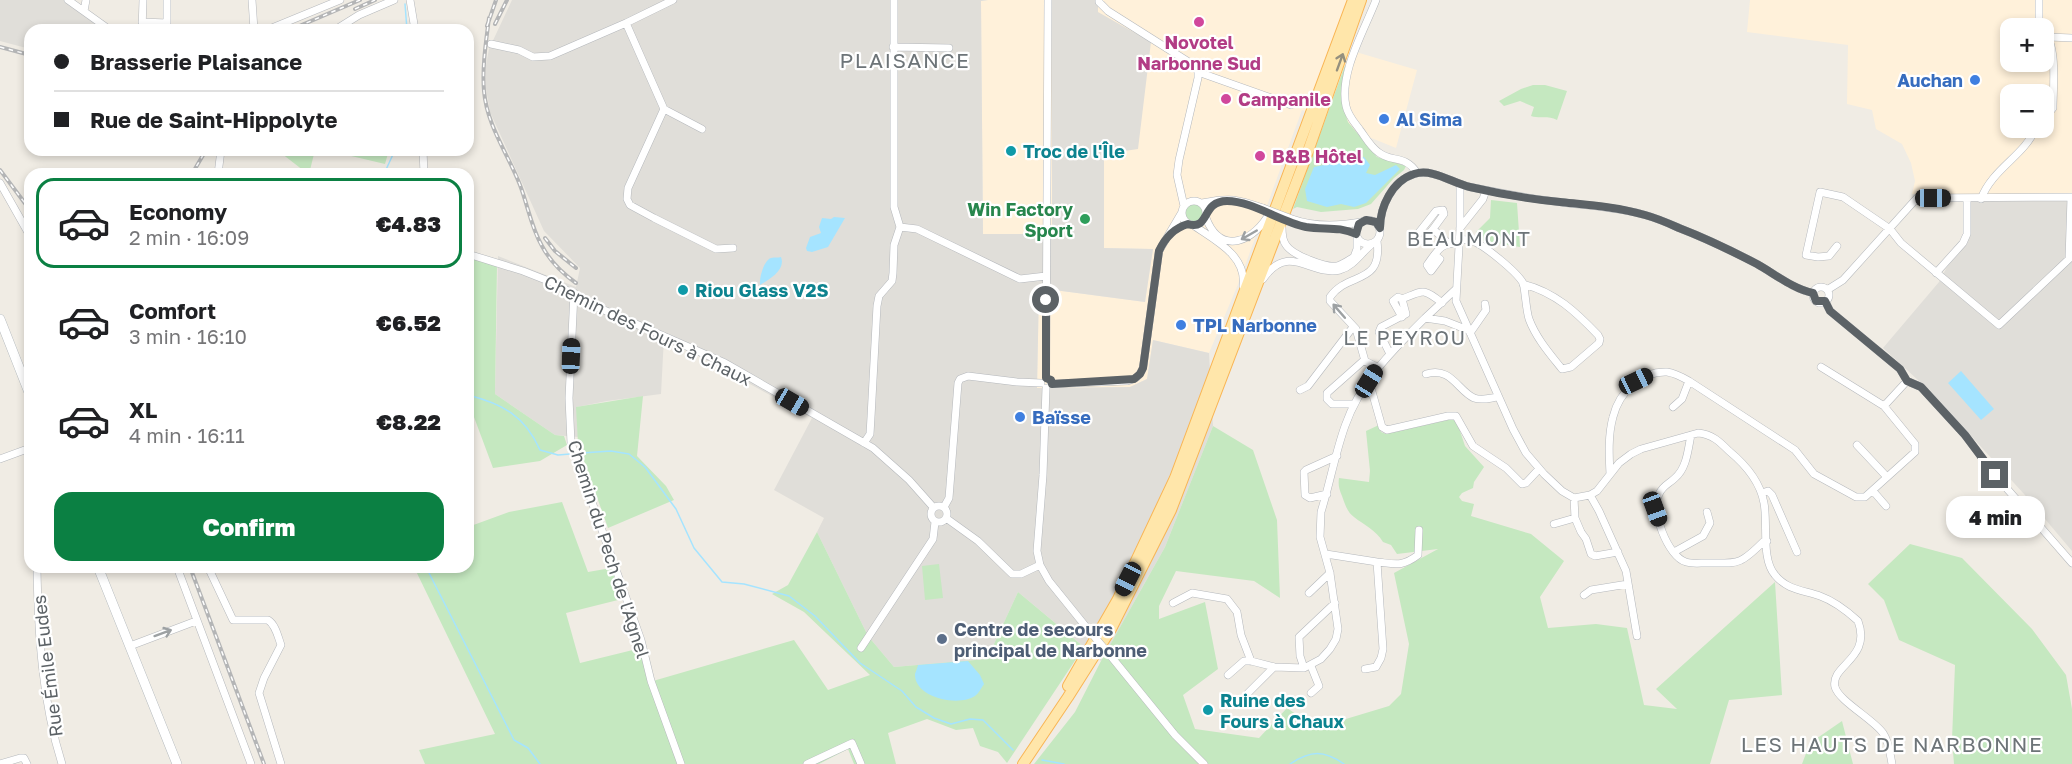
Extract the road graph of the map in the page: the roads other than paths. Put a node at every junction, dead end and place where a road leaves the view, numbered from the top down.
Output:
1 (68, 0) edge
2 (86, 0) edge
3 (143, 0) edge
4 (167, 0) edge
5 (252, 0) edge
6 (340, 0) edge
7 (394, 0) edge
8 (410, 0) edge
9 (673, 0) edge
10 (894, 0) edge
11 (1048, 0) edge
12 (1099, 0) edge
13 (1351, 0) edge
14 (1363, 0) edge
15 (1376, 0) edge
16 (2039, 0) edge
17 (84, 11) junction
18 (2039, 18) edge
19 (626, 23) junction
20 (102, 24) edge
21 (142, 24) edge
22 (158, 24) edge
23 (254, 24) edge
24 (282, 24) edge
25 (344, 24) edge
26 (414, 24) edge
27 (2054, 37) edge
28 (2072, 38) edge
29 (491, 44) dead end
30 (893, 47) junction
31 (949, 48) dead end
32 (1198, 72) junction
33 (1292, 105) dead end
34 (664, 109) junction
35 (702, 129) dead end
36 (2032, 138) edge
37 (1417, 173) junction
38 (0, 183) edge
39 (1179, 184) junction
40 (1460, 185) junction
41 (1486, 190) junction
42 (1281, 191) junction
43 (1966, 198) junction
44 (2072, 198) edge
45 (1981, 199) junction
46 (1192, 200) junction
47 (1202, 203) junction
48 (1384, 204) junction
49 (1183, 209) junction
50 (1286, 209) junction
51 (1263, 210) junction
52 (1206, 215) junction
53 (1291, 221) junction
54 (1364, 221) junction
55 (1190, 224) junction
56 (24, 225) edge
57 (900, 227) junction
58 (1380, 228) junction
59 (1460, 228) junction
60 (1890, 229) junction
61 (1433, 230) junction
62 (1356, 236) junction
63 (1166, 238) junction
64 (1460, 241) junction
65 (1375, 242) junction
66 (1448, 243) junction
67 (1837, 246) dead end
68 (733, 248) dead end
69 (1435, 255) dead end
70 (474, 256) edge
71 (1936, 273) junction
72 (1046, 276) junction
73 (1523, 284) junction
74 (1456, 289) junction
75 (1827, 290) junction
76 (574, 293) junction
77 (1813, 293) junction
78 (1252, 296) junction
79 (1825, 301) junction
80 (1442, 303) junction
81 (1485, 304) dead end
82 (1240, 305) junction
83 (1425, 318) junction
84 (0, 319) edge
85 (1353, 327) junction
86 (1469, 332) junction
87 (1390, 354) junction
88 (1365, 361) junction
89 (1377, 367) junction
90 (1821, 367) dead end
91 (1426, 374) dead end
92 (24, 380) edge
93 (1369, 381) junction
94 (1689, 381) junction
95 (1907, 381) junction
96 (1046, 383) junction
97 (1300, 390) dead end
98 (1498, 397) junction
99 (1354, 404) junction
100 (1884, 406) junction
101 (1673, 407) dead end
102 (1691, 435) junction
103 (864, 443) junction
104 (1857, 444) dead end
105 (24, 450) edge
106 (1337, 456) junction
107 (0, 459) edge
108 (1539, 469) junction
109 (1610, 474) junction
110 (1887, 477) junction
111 (1873, 491) junction
112 (1762, 493) junction
113 (1327, 494) junction
114 (1590, 495) junction
115 (1574, 498) junction
116 (1886, 506) dead end
117 (933, 507) junction
118 (944, 507) junction
119 (1707, 512) dead end
120 (946, 518) junction
121 (1575, 518) junction
122 (935, 522) junction
123 (1554, 524) dead end
124 (1419, 530) dead end
125 (1767, 541) junction
126 (1618, 552) junction
127 (1674, 552) junction
128 (1797, 552) dead end
129 (1326, 554) junction
130 (1377, 562) junction
131 (2072, 563) edge
132 (1040, 565) junction
133 (37, 573) edge
134 (100, 573) edge
135 (179, 573) edge
136 (211, 573) edge
137 (1330, 573) junction
138 (1628, 584) junction
139 (1309, 593) dead end
140 (1584, 596) dead end
141 (1173, 603) dead end
142 (1335, 603) junction
143 (196, 621) junction
144 (1637, 636) dead end
145 (130, 646) junction
146 (861, 648) dead end
147 (1251, 661) junction
148 (1274, 667) junction
149 (1308, 667) junction
150 (1365, 669) dead end
151 (1228, 675) dead end
152 (1311, 693) dead end
153 (1250, 702) dead end
154 (0, 764) edge
155 (27, 764) edge
156 (62, 764) edge
157 (177, 764) edge
158 (251, 764) edge
159 (282, 764) edge
160 (681, 764) edge
161 (807, 764) edge
162 (861, 764) edge
163 (1016, 764) edge
164 (1023, 764) edge
165 (1204, 764) edge
166 (1892, 764) edge

1 - 17 street
2 - 17 street
3 - 21 street
4 - 22 street
5 - 23 street
6 - 24 street
7 - 25 street
8 - 26 street
9 - 19 street
10 - 30 street
11 - 72 street
12 - 32 street
13 - 42 main road
50 -> 14 main road
15 - 37 street
16 - 18 street
17 - 20 street
19 - 29 street
19 - 34 street
27 - 28 street
30 - 31 street
30 - 57 street
32 - 33 street
32 - 39 street
34 - 35 street
34 - 68 street
36 - 45 street
37 - 40 street
37 - 48 street
38 - 56 street
39 - 46 street
39 - 49 street
40 - 41 street
40 - 59 street
41 - 59 street
41 - 77 street
42 -> 52 street
42 - 82 main road
43 - 45 street
43 - 60 street
43 - 71 street
44 - 45 street
44 - 71 street
46 - 47 street
46 - 49 street
47 - 51 street
47 - 52 street
48 - 54 street
48 - 58 street
49 - 55 street
49 - 63 street
50 - 62 street
50 - 78 main road
51 - 52 street
51 - 53 street, bridge
52 - 55 street
53 - 54 street
53 - 62 street
54 - 58 street
54 - 62 street
55 - 63 street
55 - 82 street
57 - 72 street
57 - 103 street
58 - 65 street
59 - 64 street
60 - 67 street
60 - 71 street
60 - 75 street
61 - 61 street
61 - 66 street
62 - 65 street
63 - 96 street
64 - 66 street
64 - 73 street
64 - 74 street
65 - 78 street
85 -> 65 street
66 - 69 street
70 - 76 street, Chemin des Fours à Chaux
72 - 96 street
73 - 73 street
74 - 80 street
74 - 86 street
75 - 77 street
75 - 79 street
76 - 103 street, Chemin des Fours à Chaux
76 - 160 street, Chemin du Pech de l'Agnel
77 - 79 street
78 - 164 main road
79 - 95 street
80 - 83 street
80 - 87 street
81 - 86 street
82 - 163 main road
83 - 86 street
83 - 87 street
84 - 92 main road
85 - 88 street
85 - 97 street
86 - 98 street
87 - 89 street
88 - 89 street
88 - 99 street
89 - 93 street
90 - 100 street
91 - 98 street
93 - 99 street
93 - 108 street
94 - 101 street
94 - 109 street
94 - 111 street
95 - 100 street
95 - 131 street
96 - 118 street
96 - 132 street
98 - 108 street
99 - 106 street
100 - 110 street
102 - 109 street
102 - 112 street
102 - 127 street
103 - 117 street, Chemin des Fours à Chaux
104 - 110 street
105 - 107 street
106 - 113 street
106 - 113 street
108 - 115 street
109 - 114 street
110 - 111 street
111 - 116 street
112 - 125 street
112 - 128 street
113 - 129 street
114 - 115 street
114 - 126 street
115 - 121 street
117 - 118 street
117 - 122 street
118 - 120 street
119 - 127 street
120 - 122 street
120 - 132 street
121 - 123 street
121 - 126 street
122 - 146 street
124 - 130 street
125 - 127 street
125 - 166 street
126 - 138 street
129 - 130 street
129 - 137 street
130 - 150 street
132 - 165 street, bridge
133 - 156 street, Rue Émile Eudes
134 - 145 main road
135 - 143 street
136 - 159 street
137 - 139 street
137 - 142 street
138 - 140 street
138 - 144 street
141 - 147 street
142 - 149 street
142 - 149 street
145 -> 143 street
143 - 158 street
145 - 157 main road
147 - 148 street
147 - 151 street
148 - 149 street
148 - 153 street
149 - 152 street
154 - 155 street
161 - 162 street

